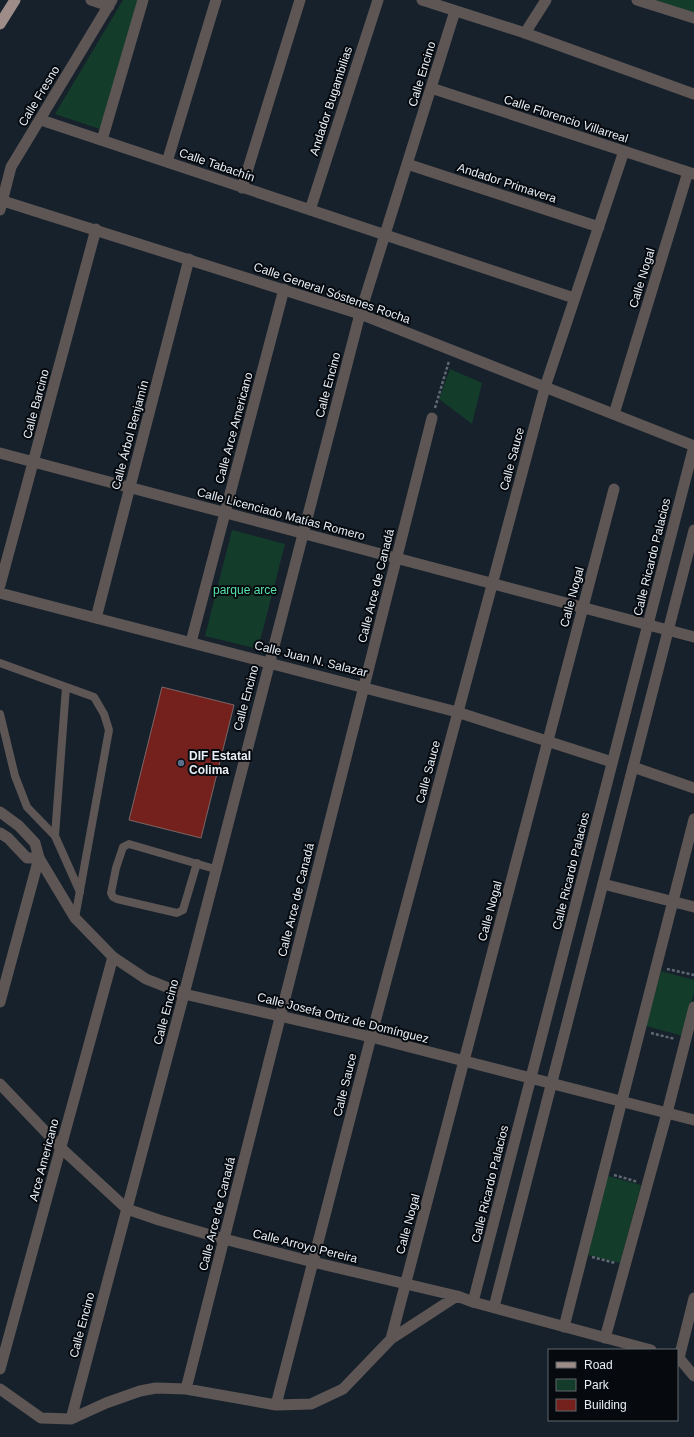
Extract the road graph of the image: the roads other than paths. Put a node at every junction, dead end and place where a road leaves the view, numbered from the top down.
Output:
1 (15, 0) edge
2 (91, 0) edge
3 (143, 0) edge
4 (216, 0) edge
5 (300, 0) edge
6 (378, 0) edge
7 (422, 0) edge
8 (546, 0) edge
9 (638, 0) edge
10 (111, 3) edge
11 (455, 11) junction
12 (694, 18) edge
13 (0, 24) edge
14 (525, 33) junction
15 (431, 88) junction
16 (694, 94) edge
17 (41, 120) junction
18 (102, 140) junction
19 (624, 151) junction
20 (167, 162) junction
21 (407, 164) junction
22 (691, 173) edge
23 (242, 188) junction
24 (1, 203) edge
25 (310, 210) junction
26 (599, 227) junction
27 (96, 229) junction
28 (384, 236) junction
29 (189, 259) junction
30 (284, 289) junction
31 (574, 298) junction
32 (360, 314) junction
33 (545, 387) junction
34 (614, 414) junction
35 (432, 418) road end
36 (694, 446) edge
37 (0, 453) edge
38 (33, 462) junction
39 (130, 488) junction
40 (614, 489) dead end
41 (225, 513) junction
42 (694, 530) edge
43 (303, 533) junction
44 (396, 558) junction
45 (493, 584) junction
46 (0, 585) edge
47 (0, 593) edge
48 (583, 607) junction
49 (96, 618) junction
50 (648, 624) junction
51 (668, 630) junction
52 (694, 637) edge
53 (191, 642) junction
54 (269, 662) junction
55 (0, 663) edge
56 (364, 686) junction
57 (66, 687) junction
58 (458, 712) junction
59 (0, 714) edge
60 (548, 740) junction
61 (612, 762) junction
62 (633, 767) junction
63 (694, 788) edge
64 (0, 812) edge
65 (694, 819) edge
66 (0, 833) edge
67 (56, 836) junction
68 (39, 858) junction
69 (196, 863) junction
70 (215, 869) junction
71 (603, 884) junction
72 (80, 892) junction
73 (673, 903) junction
74 (694, 907) edge
75 (75, 918) junction
76 (113, 957) junction
77 (184, 994) junction
78 (0, 1002) edge
79 (694, 1007) edge
80 (281, 1016) junction
81 (370, 1037) junction
82 (464, 1061) junction
83 (531, 1077) junction
84 (552, 1083) junction
85 (0, 1084) edge
86 (623, 1101) junction
87 (667, 1113) junction
88 (694, 1120) edge
89 (61, 1148) junction
90 (127, 1209) junction
91 (224, 1239) junction
92 (313, 1262) junction
93 (406, 1284) junction
94 (456, 1296) junction
95 (694, 1298) edge
96 (474, 1302) junction
97 (494, 1307) junction
98 (564, 1327) junction
99 (606, 1338) junction
100 (391, 1339) junction
101 (647, 1349) edge
102 (678, 1357) edge
103 (0, 1369) edge
104 (694, 1376) edge
105 (0, 1389) edge
106 (186, 1389) junction
107 (276, 1405) junction
108 (71, 1419) junction

1 - 13 main road
2 - 10 street
3 - 18 street
4 - 20 street
5 - 23 street
6 - 25 street, Andador Bugambilias
7 - 11 street
8 - 14 street
9 - 12 street
10 - 17 street, Calle Fresno
11 - 14 street
11 - 15 street, Calle Encino
14 - 16 street
15 - 19 street, Calle Florencio Villarreal
15 - 21 street, Calle Encino
17 - 18 street, Calle Tabachín
17 - 24 street, Calle Fresno
18 - 20 street, Calle Tabachín
19 - 22 street, Calle Florencio Villarreal
19 - 26 street, Calle Sauce
20 - 23 street, Calle Tabachín
21 - 26 street, Andador Primavera
21 - 28 street, Calle Encino
22 - 34 street, Calle Nogal
23 - 25 street, Calle Tabachín
24 - 27 street, Calle General Sóstenes Rocha
25 - 28 street, Calle Tabachín
26 - 31 street, Calle Sauce
27 - 29 street, Calle General Sóstenes Rocha
27 - 38 street, Calle Barcino
28 - 31 street, Calle Tabachín
28 - 32 street, Calle Encino
29 - 30 street, Calle General Sóstenes Rocha
29 - 39 street, Calle Árbol Benjamín
30 - 32 street, Calle General Sóstenes Rocha
30 - 41 street, Calle Arce Americano
31 - 33 street, Calle Sauce
32 - 33 street, Calle General Sóstenes Rocha
32 - 43 street, Calle Encino
33 - 34 street, Calle General Sóstenes Rocha
33 - 45 street, Calle Sauce
34 - 36 street, Calle General Sóstenes Rocha
35 - 44 street, Calle Arce de Canadá
36 - 50 street, Calle Ricardo Palacios
37 - 38 street, Calle Licenciado Matías Romero
38 - 39 street, Calle Licenciado Matías Romero
38 - 46 street, Calle Barcino
39 - 41 street, Calle Licenciado Matías Romero
39 - 49 street, Calle Árbol Benjamín
40 - 48 street, Calle Nogal
41 - 43 street, Calle Licenciado Matías Romero
41 - 53 street, Calle Arce Americano
42 - 51 street
43 - 44 street, Calle Licenciado Matías Romero
43 - 54 street, Calle Encino
44 - 45 street, Calle Licenciado Matías Romero
44 - 56 street, Calle Arce de Canadá
45 - 48 street, Calle Licenciado Matías Romero
45 - 58 street, Calle Sauce
47 - 49 street, Calle Juan N. Salazar
48 - 50 street, Calle Licenciado Matías Romero
48 - 60 street, Calle Nogal
49 - 53 street, Calle Juan N. Salazar
50 - 51 street, Calle Licenciado Matías Romero
50 - 61 street, Calle Ricardo Palacios
51 - 52 street, Calle Licenciado Matías Romero
51 - 62 street
53 - 54 street, Calle Juan N. Salazar
54 - 56 street, Calle Juan N. Salazar
54 - 70 street, Calle Encino
55 - 57 lane
56 - 58 street, Calle Juan N. Salazar
56 - 80 street, Calle Arce de Canadá
57 - 67 lane
57 - 72 lane
58 - 60 street, Calle Juan N. Salazar
58 - 81 street, Calle Sauce
59 - 67 lane
60 - 61 street, Calle Juan N. Salazar
60 - 82 street, Calle Nogal
61 - 83 street, Calle Ricardo Palacios
62 - 63 street
62 - 71 street
64 - 68 street, Calle Josefa Ortiz de Domínguez
65 - 73 street
66 - 68 street
67 - 72 lane
68 - 75 street, Calle Josefa Ortiz de Domínguez
68 - 78 street
69 - 69 lane
69 - 70 lane
70 - 77 street, Calle Encino
71 - 73 street
71 - 84 street
72 - 75 lane
73 - 74 street
73 - 86 street
75 - 76 street, Calle Josefa Ortiz de Domínguez
76 - 77 street, Calle Josefa Ortiz de Domínguez
76 - 89 street, Arce Americano
77 - 80 street, Calle Josefa Ortiz de Domínguez
77 - 90 street, Calle Encino
79 - 87 street
80 - 81 street, Calle Josefa Ortiz de Domínguez
80 - 91 street, Calle Arce de Canadá
81 - 82 street, Calle Josefa Ortiz de Domínguez
81 - 92 street, Calle Sauce
82 - 83 street, Calle Josefa Ortiz de Domínguez
82 - 93 street, Calle Nogal
83 - 84 street, Calle Josefa Ortiz de Domínguez
83 - 96 street, Calle Ricardo Palacios
84 - 86 street, Calle Josefa Ortiz de Domínguez
84 - 97 street
85 - 89 street, Calle Arroyo Pereira
86 - 87 street, Calle Josefa Ortiz de Domínguez
86 - 98 street
87 - 88 street, Calle Josefa Ortiz de Domínguez
87 - 99 street
89 - 90 street, Calle Arroyo Pereira
89 - 103 street, Arce Americano
90 - 91 street, Calle Arroyo Pereira
90 - 108 street, Calle Encino
91 - 92 street, Calle Arroyo Pereira
91 - 106 street, Calle Arce de Canadá
92 - 93 street, Calle Arroyo Pereira
92 - 107 street, Calle Sauce
93 - 94 street, Calle Arroyo Pereira
93 - 100 street, Calle Nogal
94 - 96 street, Calle Arroyo Pereira
94 - 100 street
95 - 102 street
96 - 97 street, Calle Arroyo Pereira
97 - 98 street, Calle Arroyo Pereira
98 - 99 street, Calle Arroyo Pereira
99 - 101 street, Calle Arroyo Pereira
100 - 107 street
102 - 104 street
105 - 108 street
106 - 107 street
106 - 108 street

